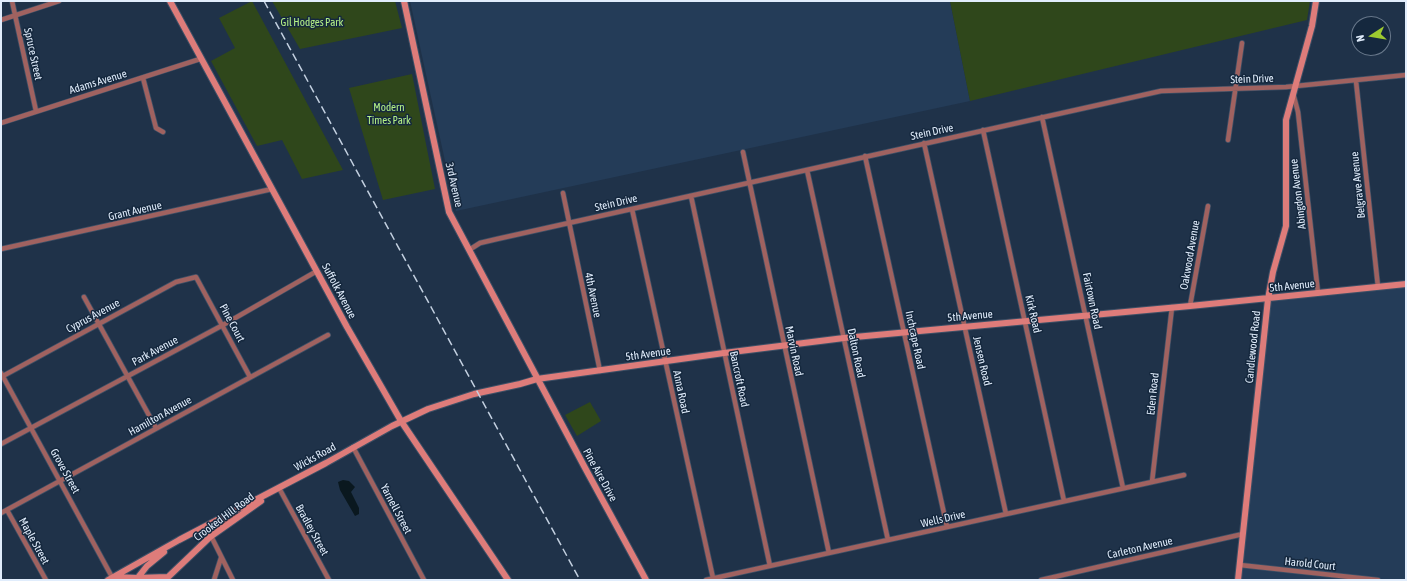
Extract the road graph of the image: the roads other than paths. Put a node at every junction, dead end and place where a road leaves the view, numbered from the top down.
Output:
1 (12, 1) edge
2 (60, 1) edge
3 (170, 1) edge
4 (404, 1) edge
5 (1316, 1) edge
6 (16, 15) junction
7 (1, 20) edge
8 (1242, 43) dead end
9 (200, 59) junction
10 (1406, 75) edge
11 (143, 78) junction
12 (1356, 81) junction
13 (1296, 86) junction
14 (1235, 89) junction
15 (1293, 94) junction
16 (36, 111) junction
17 (1042, 117) junction
18 (1, 123) edge
19 (983, 130) junction
20 (163, 132) dead end
21 (1228, 140) dead end
22 (924, 143) junction
23 (742, 152) dead end
24 (866, 156) junction
25 (807, 170) junction
26 (749, 182) junction
27 (272, 188) junction
28 (563, 193) dead end
29 (691, 196) junction
30 (1208, 206) dead end
31 (632, 209) junction
32 (569, 223) junction
33 (1, 249) edge
34 (468, 250) junction
35 (317, 271) junction
36 (196, 277) joint
37 (1406, 284) edge
38 (1378, 287) junction
39 (1318, 293) junction
40 (84, 297) dead end
41 (1268, 299) junction
42 (1190, 306) junction
43 (1172, 307) junction
44 (1086, 315) junction
45 (1025, 321) junction
46 (99, 324) junction
47 (223, 325) junction
48 (965, 326) junction
49 (904, 332) junction
50 (328, 335) dead end
51 (844, 338) junction
52 (784, 346) junction
53 (724, 352) junction
54 (666, 362) junction
55 (600, 371) junction
56 (2, 375) edge
57 (127, 376) junction
58 (250, 377) junction
59 (537, 379) junction
60 (401, 422) junction
61 (156, 428) junction
62 (32, 429) junction
63 (1, 444) edge
64 (353, 447) junction
65 (1184, 475) dead end
66 (60, 481) junction
67 (1152, 482) junction
68 (279, 488) junction
69 (1123, 488) junction
70 (1064, 501) junction
71 (244, 506) junction
72 (7, 510) junction
73 (1, 513) edge
74 (1006, 514) junction
75 (947, 527) junction
76 (1243, 534) junction
77 (210, 537) junction
78 (180, 540) junction
79 (888, 540) junction
80 (829, 553) junction
81 (221, 558) junction
82 (1240, 565) junction
83 (770, 566) junction
84 (166, 578) edge
85 (713, 578) junction
86 (110, 579) edge
87 (136, 579) edge
88 (46, 580) edge
89 (214, 580) edge
90 (233, 580) edge
91 (329, 580) edge
92 (424, 580) edge
93 (508, 580) edge
94 (646, 580) edge
95 (706, 580) edge
96 (1041, 580) edge
97 (1238, 580) edge
98 (1378, 580) edge

1 - 6 street, Spruce Street
2 - 6 street
3 - 9 main road, Suffolk Avenue
4 - 34 main road, 3rd Avenue
5 - 13 main road, Candlewood Road
6 - 7 street
6 - 16 street, Spruce Street
8 - 14 street
9 - 11 street, Adams Avenue
9 - 27 main road, Suffolk Avenue
10 - 12 street, Stein Drive
11 - 16 street, Adams Avenue
11 - 20 street
12 - 13 street, Stein Drive
12 - 38 street, Belgrave Avenue
13 - 14 street, Stein Drive
13 - 15 main road, Candlewood Road
14 - 17 street, Stein Drive
14 - 21 street
15 - 39 street, Abingdon Avenue
15 - 41 main road, Candlewood Road
16 - 18 street, Adams Avenue
17 - 19 street, Stein Drive
17 - 44 street, Fairtown Road
19 - 22 street, Stein Drive
19 - 45 street, Kirk Road
22 - 24 street, Stein Drive
22 - 48 street, Jensen Road
23 - 26 street, Marvin Road
24 - 25 street, Stein Drive
24 - 49 street, Inchcape Road
25 - 26 street, Stein Drive
25 - 51 street, Dalton Road
26 - 29 street, Stein Drive
26 - 52 street, Marvin Road
27 - 33 street, Grant Avenue
27 - 35 main road, Suffolk Avenue
28 - 32 street, 4th Avenue
29 - 31 street, Stein Drive
29 - 53 street, Bancroft Road
30 - 42 street, Oakwood Avenue
31 - 32 street, Stein Drive
31 - 54 street, Anna Road
32 - 34 street, Stein Drive
32 - 55 street, 4th Avenue
34 - 59 main road, 3rd Avenue
35 - 47 street, Park Avenue
35 - 60 main road, Suffolk Avenue
36 - 46 street, Cyprus Avenue
36 - 47 street, Pine Court
37 - 38 main road, 5th Avenue
38 - 39 main road, 5th Avenue
39 - 41 main road, 5th Avenue
40 - 46 street
41 - 42 main road, 5th Avenue
41 - 76 main road, Candlewood Road
42 - 43 main road, 5th Avenue
43 - 44 main road, 5th Avenue
43 - 67 street, Eden Road
44 - 45 main road, 5th Avenue
44 - 69 street, Fairtown Road
45 - 48 main road, 5th Avenue
45 - 70 street, Kirk Road
46 - 56 street, Cyprus Avenue
46 - 57 street
47 - 57 street, Park Avenue
47 - 58 street, Pine Court
48 - 49 main road, 5th Avenue
48 - 74 street, Jensen Road
49 - 51 main road, 5th Avenue
49 - 75 street, Inchcape Road
50 - 58 street, Hamilton Avenue
51 - 52 main road, 5th Avenue
51 - 79 street, Dalton Road
52 - 53 main road, 5th Avenue
52 - 80 street, Marvin Road
53 - 54 main road, 5th Avenue
53 - 83 street, Bancroft Road
54 - 55 main road, 5th Avenue
54 - 85 street, Anna Road
55 - 59 main road, 5th Avenue
56 - 62 street, Grove Street
57 - 61 street
57 - 62 street, Park Avenue
58 - 61 street, Hamilton Avenue
59 - 60 main road, Wicks Road
59 - 94 main road, Pine Aire Drive
60 - 64 main road, Wicks Road
60 - 93 main road, Suffolk Avenue
61 - 66 street, Hamilton Avenue
62 - 63 street, Park Avenue
62 - 66 street, Grove Street
64 - 68 main road, Wicks Road
64 - 92 street, Yarnell Street
65 - 67 street, Wells Drive
66 - 72 street, Hamilton Avenue
66 - 86 street, Grove Street
67 - 69 street, Wells Drive
68 - 71 main road, Wicks Road
68 - 77 main road, Crooked Hill Road
68 - 91 street, Bradley Street
69 - 70 street, Wells Drive
70 - 74 street, Wells Drive
71 - 77 street
71 - 78 main road, Wicks Road
72 - 73 street, Hamilton Avenue
72 - 88 street, Maple Street
74 - 75 street, Wells Drive
75 - 79 street, Wells Drive
76 - 82 main road, Candlewood Road
76 - 96 street, Carleton Avenue
77 - 81 street
77 - 84 main road, Crooked Hill Road
78 - 86 main road, Wicks Road
78 - 87 main road, Crooked Hill Road
79 - 80 street, Wells Drive
80 - 83 street, Wells Drive
81 - 89 street
81 - 90 street
82 - 97 main road, Candlewood Road
82 - 98 street, Harold Court
83 - 85 street, Wells Drive
84 - 87 main road
85 - 95 street, Wells Drive
86 - 87 main road

